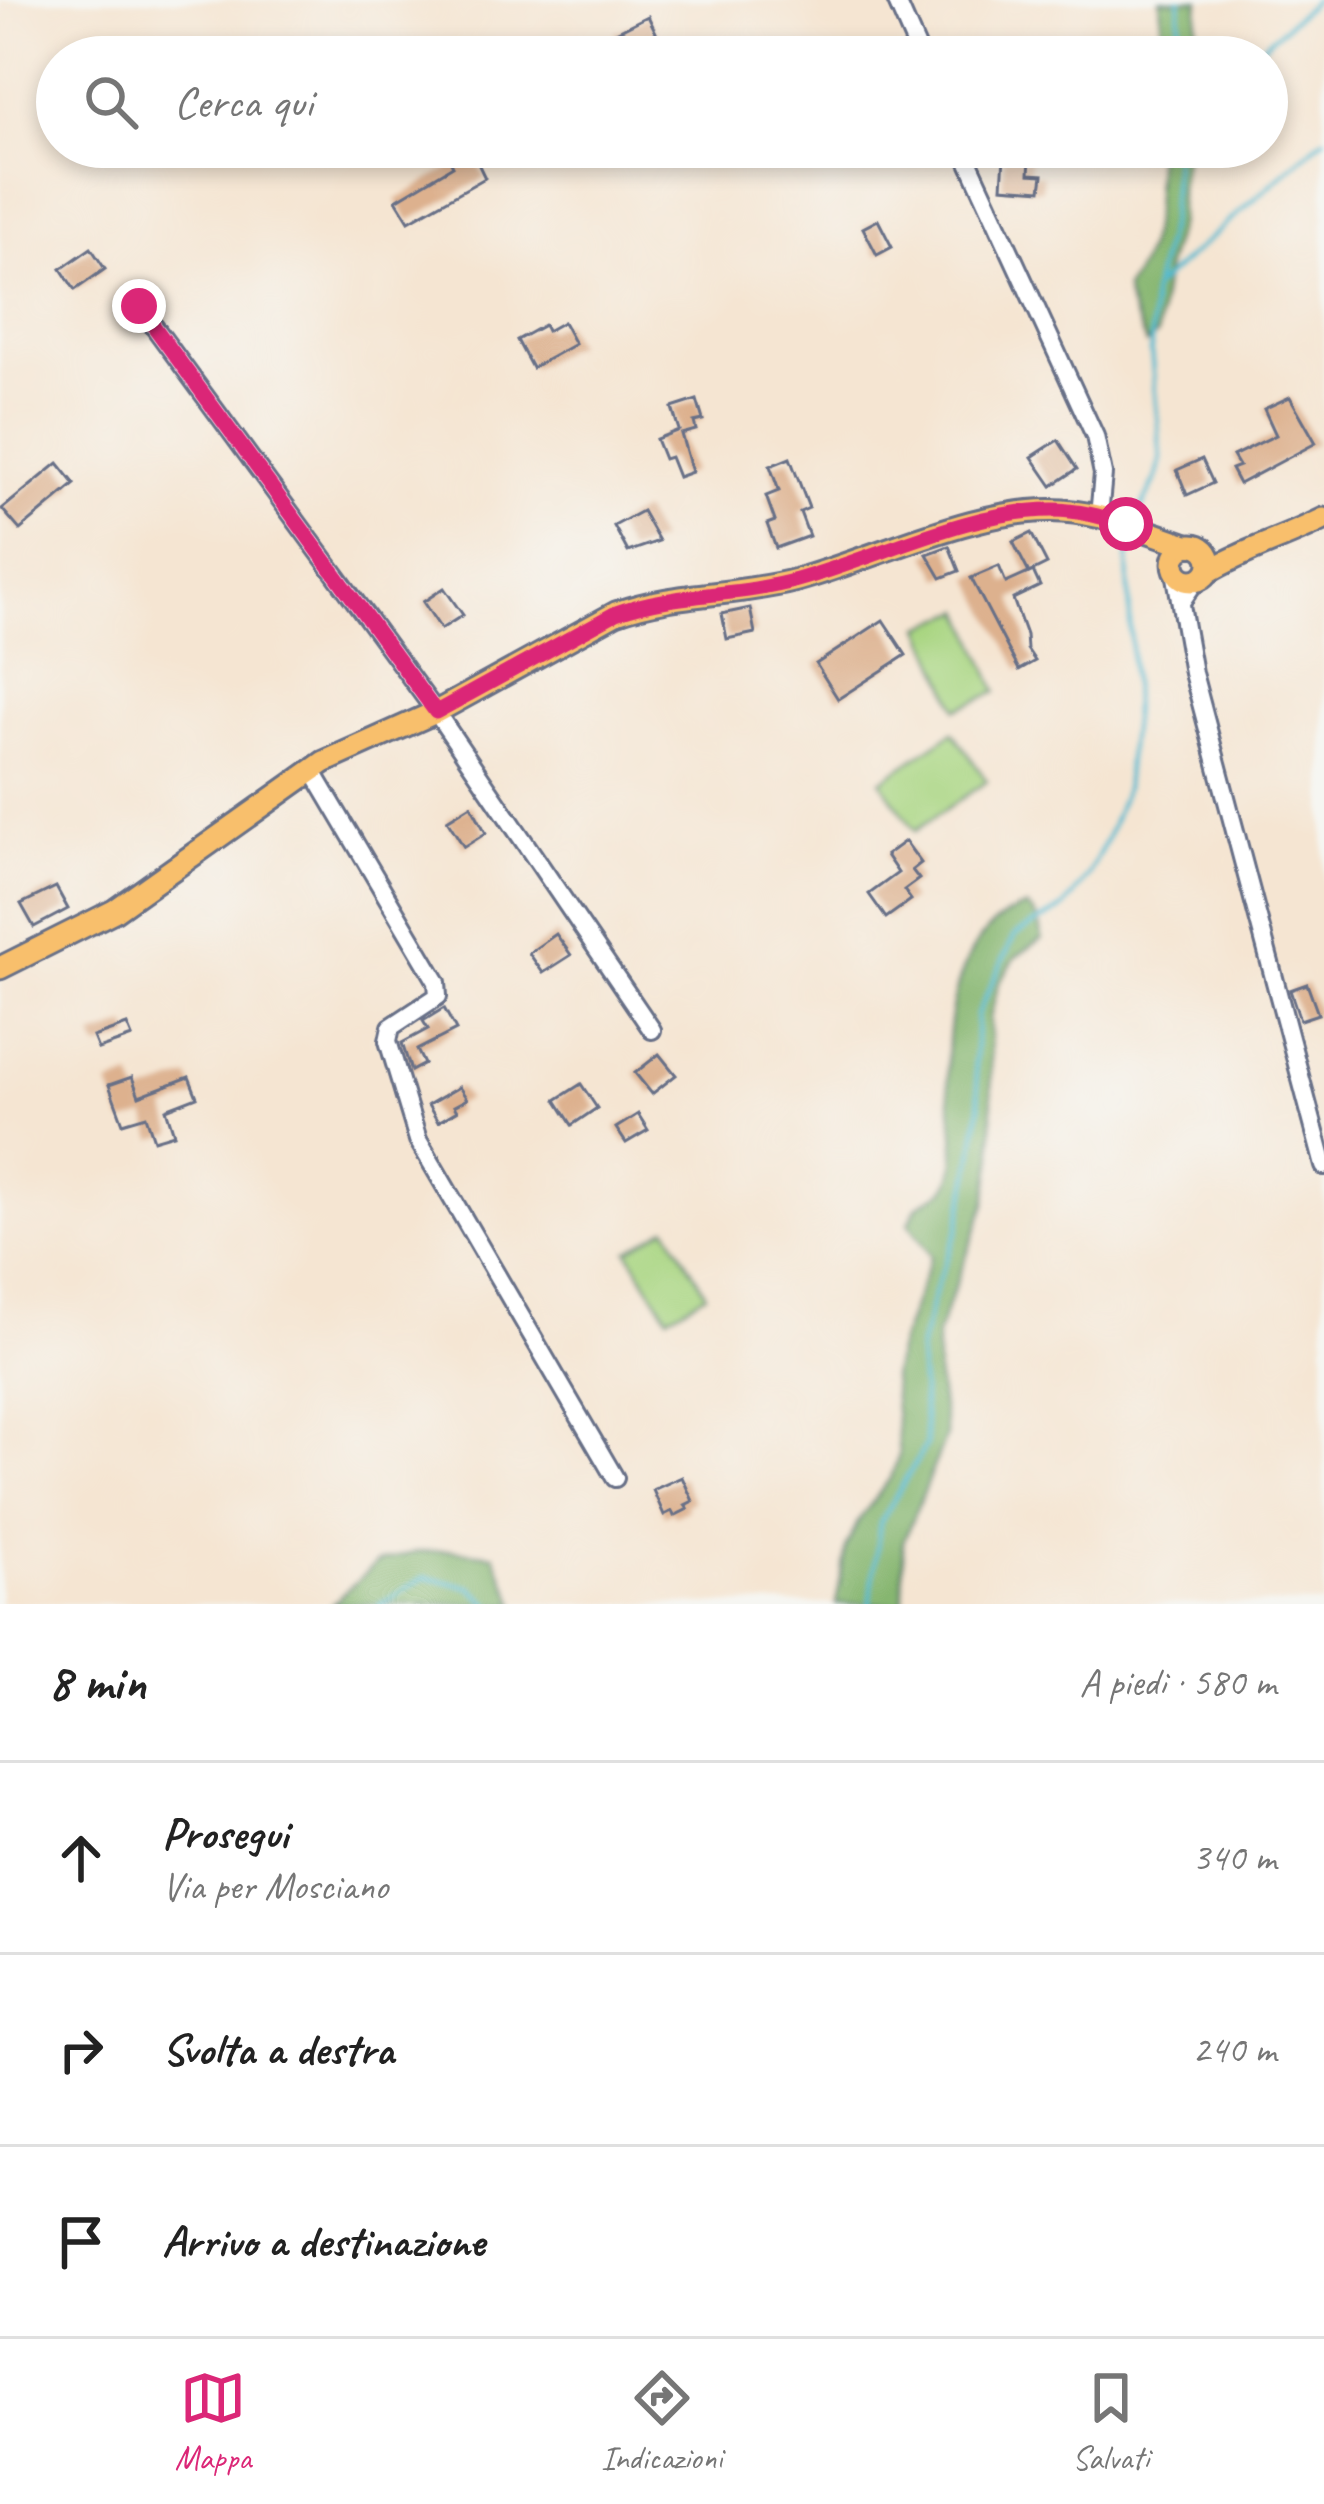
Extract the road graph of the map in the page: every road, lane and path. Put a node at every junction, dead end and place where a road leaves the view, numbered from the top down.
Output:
1 (896, 0) edge
2 (912, 36) edge
3 (972, 168) edge
4 (139, 306) dead end
5 (1099, 516) junction
6 (1324, 519) edge
7 (1191, 564) junction
8 (436, 712) junction
9 (312, 770) junction
10 (0, 968) edge
11 (652, 1030) dead end
12 (1324, 1166) edge
13 (614, 1478) dead end

1 - 2 street
3 - 5 street
4 - 8 street
5 - 7 main road
5 - 8 main road
6 - 7 main road
7 - 12 street
8 - 9 main road
8 - 11 street
9 - 10 main road
9 - 13 street

